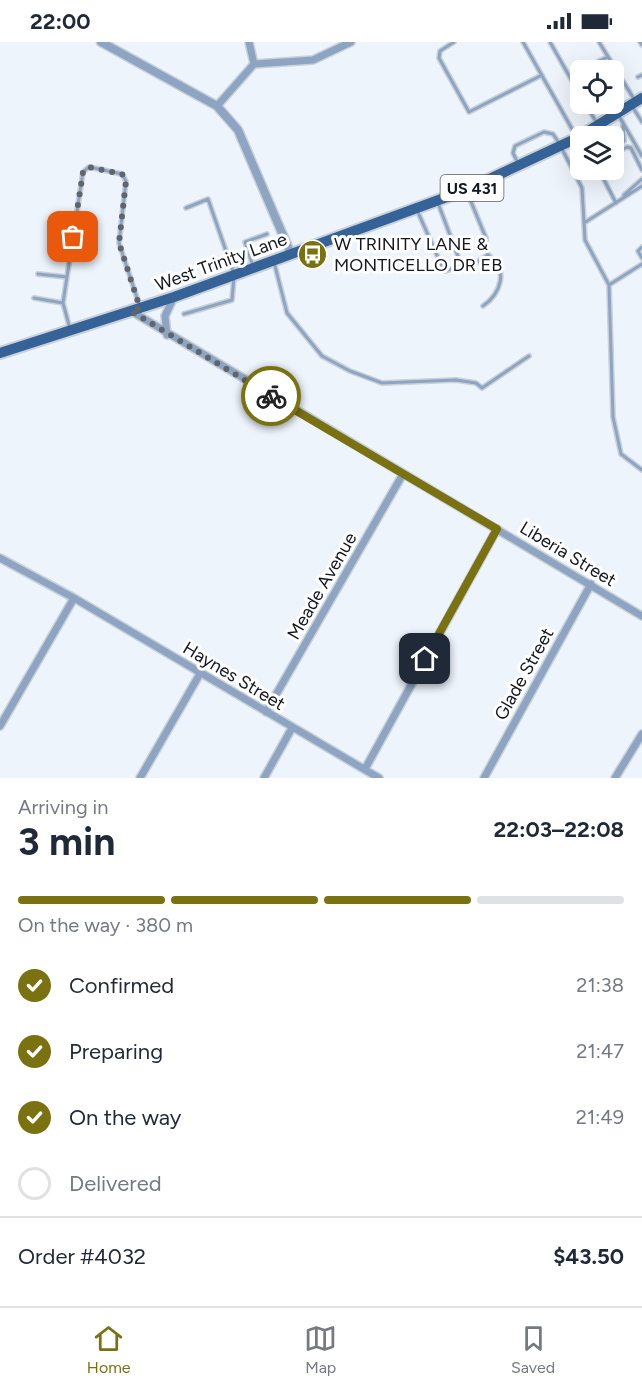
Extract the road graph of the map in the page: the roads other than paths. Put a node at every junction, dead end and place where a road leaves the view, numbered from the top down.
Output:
1 (101, 42) edge
2 (249, 42) edge
3 (351, 42) edge
4 (454, 42) edge
5 (524, 42) edge
6 (550, 42) edge
7 (599, 42) edge
8 (608, 57) junction
9 (603, 60) edge
10 (254, 64) junction
11 (542, 75) junction
12 (570, 77) edge
13 (636, 101) edge
14 (217, 106) junction
15 (591, 114) edge
16 (615, 114) edge
17 (618, 114) edge
18 (642, 122) edge
19 (623, 123) junction
20 (598, 125) joint
21 (570, 126) edge
22 (623, 126) edge
23 (570, 142) edge
24 (561, 146) junction
25 (624, 148) edge
26 (642, 156) edge
27 (519, 166) junction
28 (642, 170) edge
29 (642, 178) edge
30 (604, 180) edge
31 (642, 186) edge
32 (466, 190) junction
33 (623, 196) junction
34 (437, 201) junction
35 (616, 203) junction
36 (186, 208) dead end
37 (416, 208) junction
38 (584, 222) junction
39 (267, 234) dead end
40 (642, 247) edge
41 (291, 254) junction
42 (488, 255) junction
43 (642, 258) edge
44 (274, 261) junction
45 (465, 264) junction
46 (642, 264) edge
47 (254, 268) junction
48 (38, 274) dead end
49 (235, 275) junction
50 (67, 277) junction
51 (609, 285) junction
52 (174, 297) junction
53 (34, 298) dead end
54 (63, 303) junction
55 (483, 306) dead end
56 (135, 310) junction
57 (183, 314) dead end
58 (70, 331) junction
59 (167, 335) junction
60 (0, 353) edge
61 (529, 356) dead end
62 (642, 470) edge
63 (403, 474) junction
64 (497, 529) junction
65 (0, 558) edge
66 (591, 584) junction
67 (74, 598) junction
68 (642, 616) edge
69 (201, 672) junction
70 (266, 712) junction
71 (0, 726) edge
72 (292, 728) junction
73 (642, 734) edge
74 (365, 769) junction
75 (140, 778) edge
76 (264, 778) edge
77 (379, 778) edge
78 (484, 778) edge
79 (615, 778) edge

1 - 14 street
2 - 10 street
3 - 10 street
4 - 11 lane
5 - 11 lane
6 - 12 lane
7 - 8 lane
8 - 9 lane
8 - 13 lane
10 - 14 street
11 - 21 lane
13 - 18 lane
14 - 41 street
15 - 20 lane
16 - 20 main road, West Trinity Lane / US 431
17 - 19 lane
19 - 22 lane
19 - 26 lane
23 - 24 main road, West Trinity Lane / US 431
24 - 27 main road, West Trinity Lane / US 431
24 - 27 lane
24 - 38 lane
25 - 28 lane
27 - 32 main road, West Trinity Lane / US 431
29 - 33 lane
30 - 35 lane
31 - 33 lane
32 - 34 main road, West Trinity Lane / US 431
32 - 42 lane
33 - 35 lane
34 - 37 main road, West Trinity Lane / US 431
34 - 45 lane
35 - 38 lane
36 - 49 lane
37 - 41 main road, West Trinity Lane / US 431
37 - 45 lane
38 - 51 lane
39 - 47 lane
40 - 43 lane
41 - 44 main road, West Trinity Lane / US 431
42 - 45 lane
42 - 55 lane
44 - 47 main road, West Trinity Lane / US 431
44 - 61 lane
46 - 51 lane
47 - 49 main road, West Trinity Lane / US 431
48 - 50 lane
49 - 52 main road, West Trinity Lane / US 431
49 - 57 lane
50 - 54 lane
50 - 56 lane
51 - 62 lane
52 - 56 main road, West Trinity Lane / US 431
52 - 59 street
53 - 54 lane
54 - 58 lane
56 - 58 main road, West Trinity Lane / US 431
56 - 59 street, Liberia Street
58 - 60 main road, West Trinity Lane / US 431
59 - 63 street, Liberia Street
63 - 64 street, Liberia Street
63 - 70 street, Meade Avenue
64 - 66 street, Liberia Street
64 - 74 street
65 - 67 street, Haynes Street
66 - 68 street, Liberia Street
66 - 78 street, Glade Street
67 - 69 street, Haynes Street
67 - 71 street
69 - 70 street, Haynes Street
69 - 75 street
70 - 72 street, Haynes Street
72 - 74 street, Haynes Street
72 - 76 street
73 - 79 street
74 - 77 street, Haynes Street

